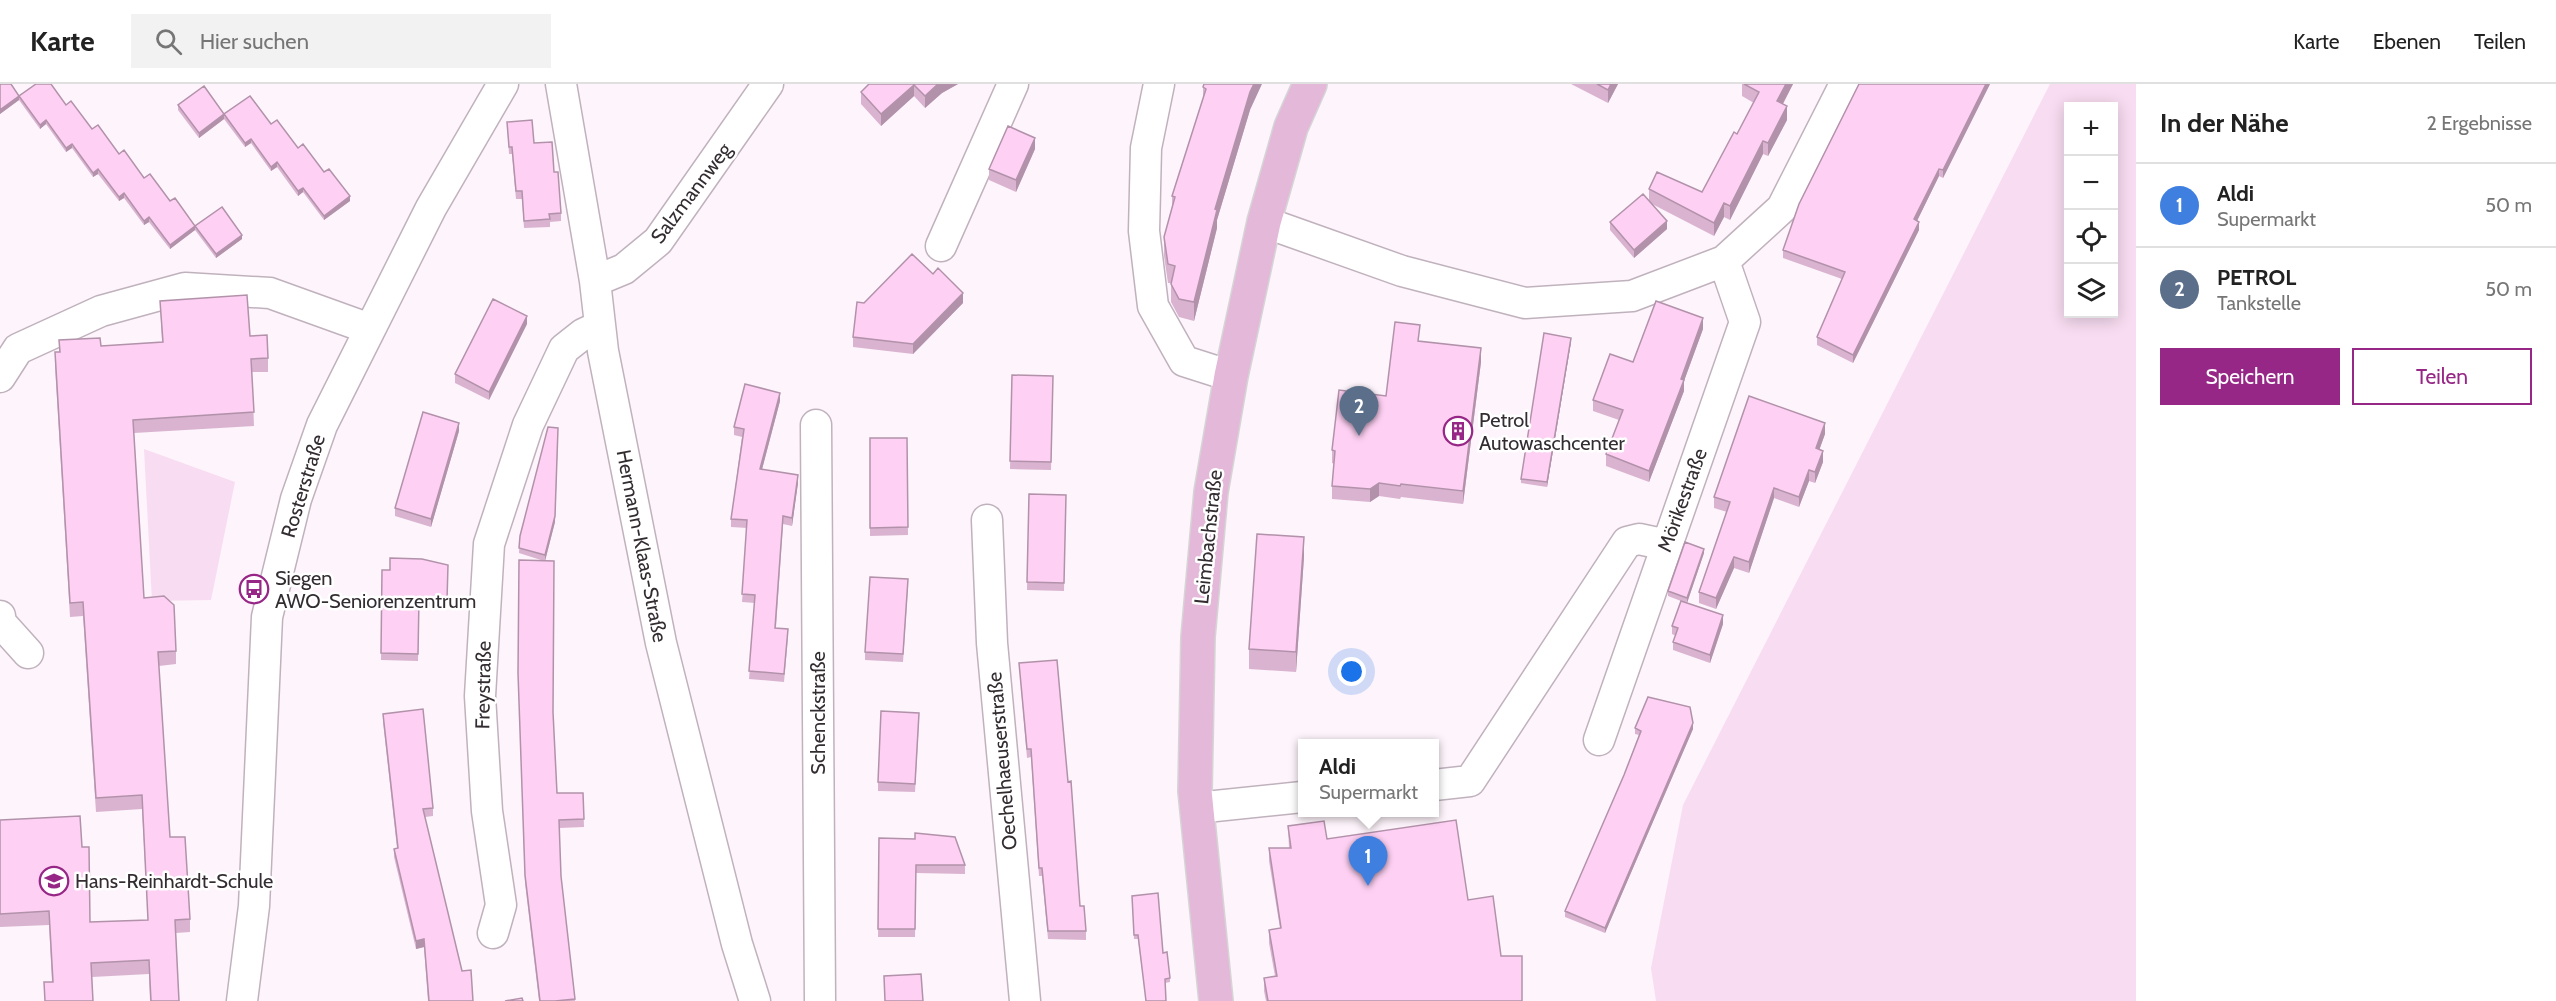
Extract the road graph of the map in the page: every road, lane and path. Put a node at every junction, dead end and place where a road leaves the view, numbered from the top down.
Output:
1 (502, 84) edge
2 (561, 84) edge
3 (768, 84) edge
4 (1013, 84) edge
5 (1159, 84) edge
6 (1310, 84) edge
7 (1845, 84) edge
8 (1264, 222) junction
9 (941, 246) dead end
10 (1724, 261) junction
11 (595, 281) junction
12 (600, 326) junction
13 (370, 329) junction
14 (1231, 376) junction
15 (0, 377) edge
16 (816, 425) dead end
17 (987, 520) dead end
18 (1666, 545) junction
19 (0, 616) edge
20 (28, 653) dead end
21 (1599, 740) dead end
22 (1439, 784) edge
23 (1298, 797) edge
24 (1196, 808) junction
25 (493, 933) dead end
26 (242, 1001) edge
27 (755, 1001) edge
28 (820, 1001) edge
29 (1025, 1001) edge
30 (1216, 1001) edge

1 - 13 street, Rosterstraße
2 - 11 street, Hermann-Klaas-Straße
3 - 11 street, Salzmannweg
4 - 9 street
5 - 14 street
6 - 8 main road, Leimbachstraße
7 - 10 street
8 - 10 street
8 - 14 main road, Leimbachstraße
10 - 18 street, Mörikestraße
11 - 12 street, Hermann-Klaas-Straße
12 - 25 street, Freystraße
12 - 27 street, Hermann-Klaas-Straße
13 - 15 street
13 - 26 street, Rosterstraße
14 - 24 main road, Leimbachstraße
16 - 28 street, Schenckstraße
17 - 29 street, Oechelhaeuserstraße
18 - 21 street, Mörikestraße
18 - 22 street
19 - 20 street
23 - 24 street
24 - 30 main road, Leimbachstraße

